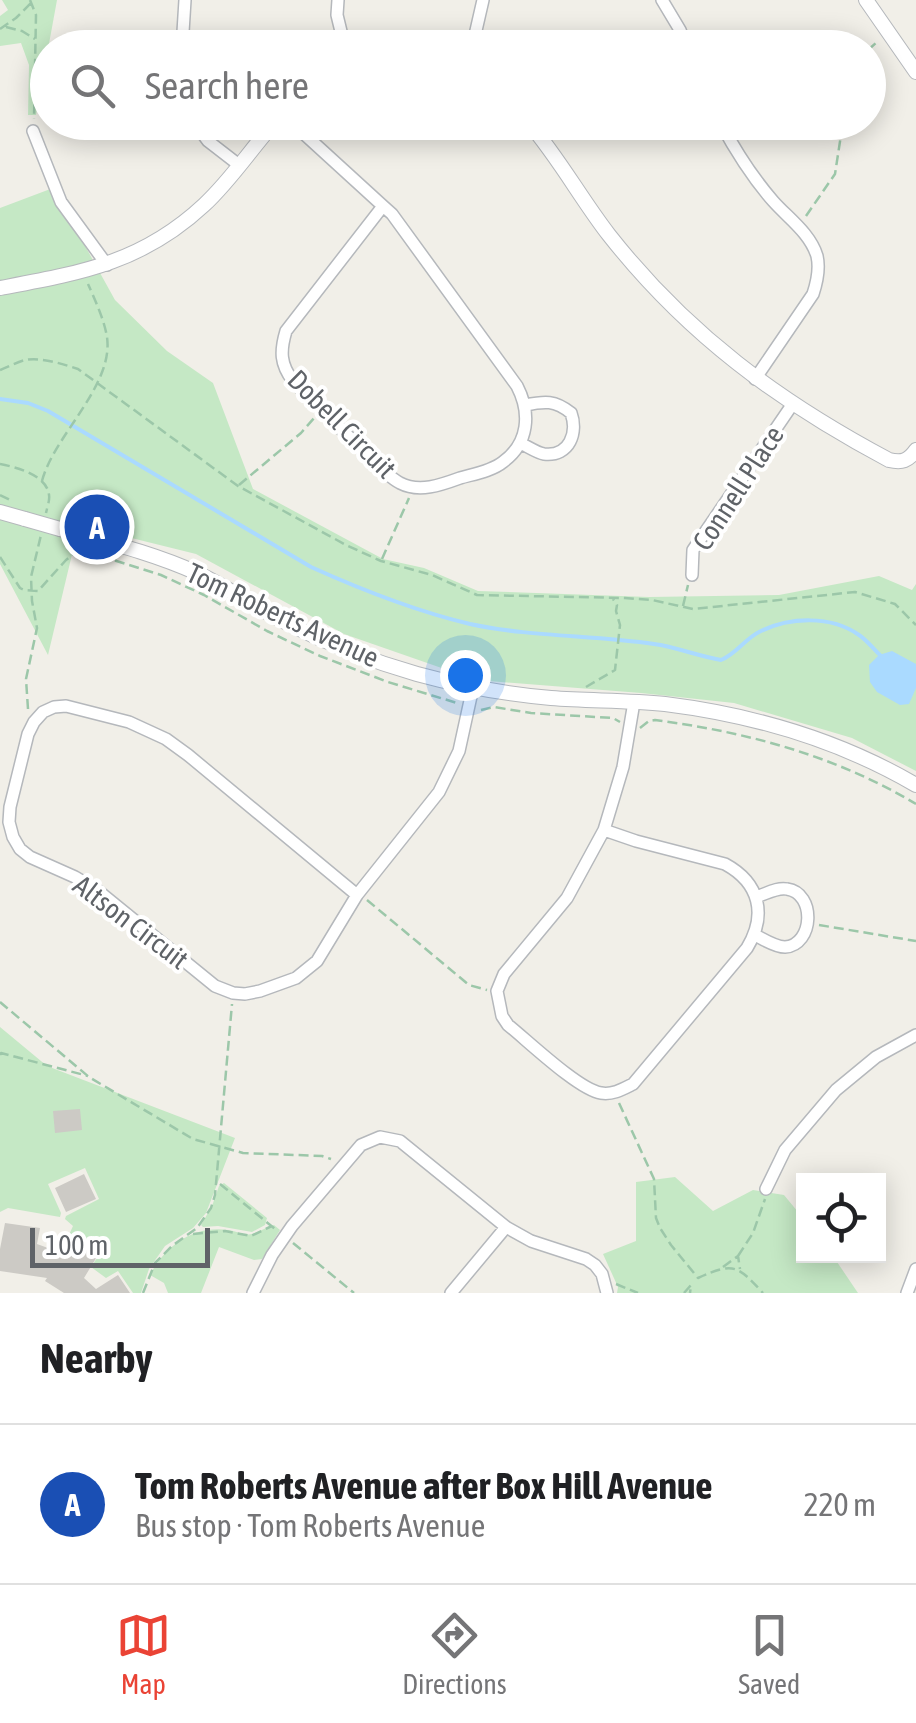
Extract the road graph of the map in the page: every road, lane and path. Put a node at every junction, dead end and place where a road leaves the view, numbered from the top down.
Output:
1 (185, 0) edge
2 (338, 0) edge
3 (483, 0) edge
4 (662, 0) edge
5 (866, 0) edge
6 (32, 1) edge
7 (2, 28) edge
8 (36, 30) edge
9 (183, 30) edge
10 (341, 30) edge
11 (476, 30) edge
12 (680, 30) edge
13 (30, 36) edge
14 (916, 72) edge
15 (37, 140) edge
16 (207, 140) edge
17 (260, 140) edge
18 (311, 140) edge
19 (544, 140) edge
20 (731, 140) edge
21 (840, 140) edge
22 (239, 165) junction
23 (384, 206) junction
24 (796, 226) junction
25 (107, 265) junction
26 (86, 278) dead end
27 (0, 288) edge
28 (0, 370) edge
29 (755, 379) junction
30 (97, 382) junction
31 (792, 405) junction
32 (526, 406) junction
33 (322, 410) junction
34 (520, 443) junction
35 (911, 456) edge
36 (0, 464) edge
37 (45, 469) junction
38 (35, 477) junction
39 (42, 482) junction
40 (238, 486) junction
41 (412, 486) junction
42 (0, 512) edge
43 (46, 516) dead end
44 (41, 534) dead end
45 (79, 551) dead end
46 (0, 558) edge
47 (381, 561) junction
48 (692, 575) joint
49 (31, 591) junction
50 (612, 598) junction
51 (625, 598) junction
52 (617, 604) junction
53 (682, 608) junction
54 (916, 625) edge
55 (474, 687) junction
56 (579, 688) dead end
57 (634, 702) junction
58 (28, 712) dead end
59 (916, 784) edge
60 (604, 830) junction
61 (356, 895) junction
62 (756, 897) junction
63 (807, 923) junction
64 (755, 935) junction
65 (916, 941) edge
66 (497, 991) junction
67 (233, 993) junction
68 (0, 1002) edge
69 (916, 1035) edge
70 (0, 1052) edge
71 (90, 1077) junction
72 (616, 1092) junction
73 (220, 1147) junction
74 (343, 1166) junction
75 (766, 1189) joint
76 (272, 1226) dead end
77 (506, 1228) junction
78 (192, 1234) junction
79 (738, 1256) junction
80 (722, 1268) junction
81 (916, 1270) edge
82 (741, 1272) junction
83 (698, 1278) junction
84 (692, 1285) junction
85 (606, 1288) edge
86 (143, 1293) edge
87 (253, 1293) edge
88 (451, 1293) edge
89 (638, 1293) edge
90 (684, 1293) edge
91 (690, 1293) edge
92 (763, 1293) edge
93 (907, 1293) edge

1 - 9 street
2 - 10 street
3 - 11 street
4 - 12 street
5 - 14 street
6 - 7 path
6 - 8 path
7 - 13 path
15 - 25 street
16 - 22 street
17 - 22 street
18 - 23 street
19 - 29 street
20 - 24 street
21 - 24 path
22 - 25 street
23 - 32 street
23 - 33 street, Dobell Circuit
24 - 29 street
25 - 27 street
26 - 30 path
28 - 30 path
29 - 31 street
30 - 37 path
30 - 40 path
31 - 35 street
31 - 48 street, Connell Place
32 - 34 street
32 - 34 street
33 - 40 path
33 - 41 street, Dobell Circuit
34 - 41 street, Dobell Circuit
36 - 38 path
37 - 38 path
37 - 39 path
38 - 39 path
39 - 43 path
40 - 47 path
41 - 47 path
42 - 55 street, Tom Roberts Avenue, bridge
44 - 49 path
45 - 49 path
46 - 49 path
47 - 50 path
48 - 53 path
49 - 58 path
50 - 51 path
50 - 52 path
51 - 52 path
51 - 53 path
52 - 56 path
53 - 54 path
55 - 57 street, Tom Roberts Avenue
55 - 61 street
57 - 59 street, Tom Roberts Avenue
57 - 60 street
60 - 62 street
60 - 66 street
61 - 66 path
61 - 67 street
61 - 67 street, Altson Circuit
62 - 63 street
62 - 64 street
63 - 64 street
63 - 65 path
64 - 72 street
66 - 72 street
67 - 73 path
68 - 71 path
69 - 75 street
70 - 71 path
71 - 73 path
72 - 83 path
73 - 74 path
73 - 78 path
74 - 77 street
74 - 87 street
75 - 79 path
76 - 78 path
77 - 85 street
77 - 88 street
78 - 86 path
79 - 80 path
79 - 82 path
80 - 82 path
80 - 83 path
81 - 93 street
82 - 92 path
83 - 84 path
84 - 90 path
84 - 91 path
85 - 89 path

